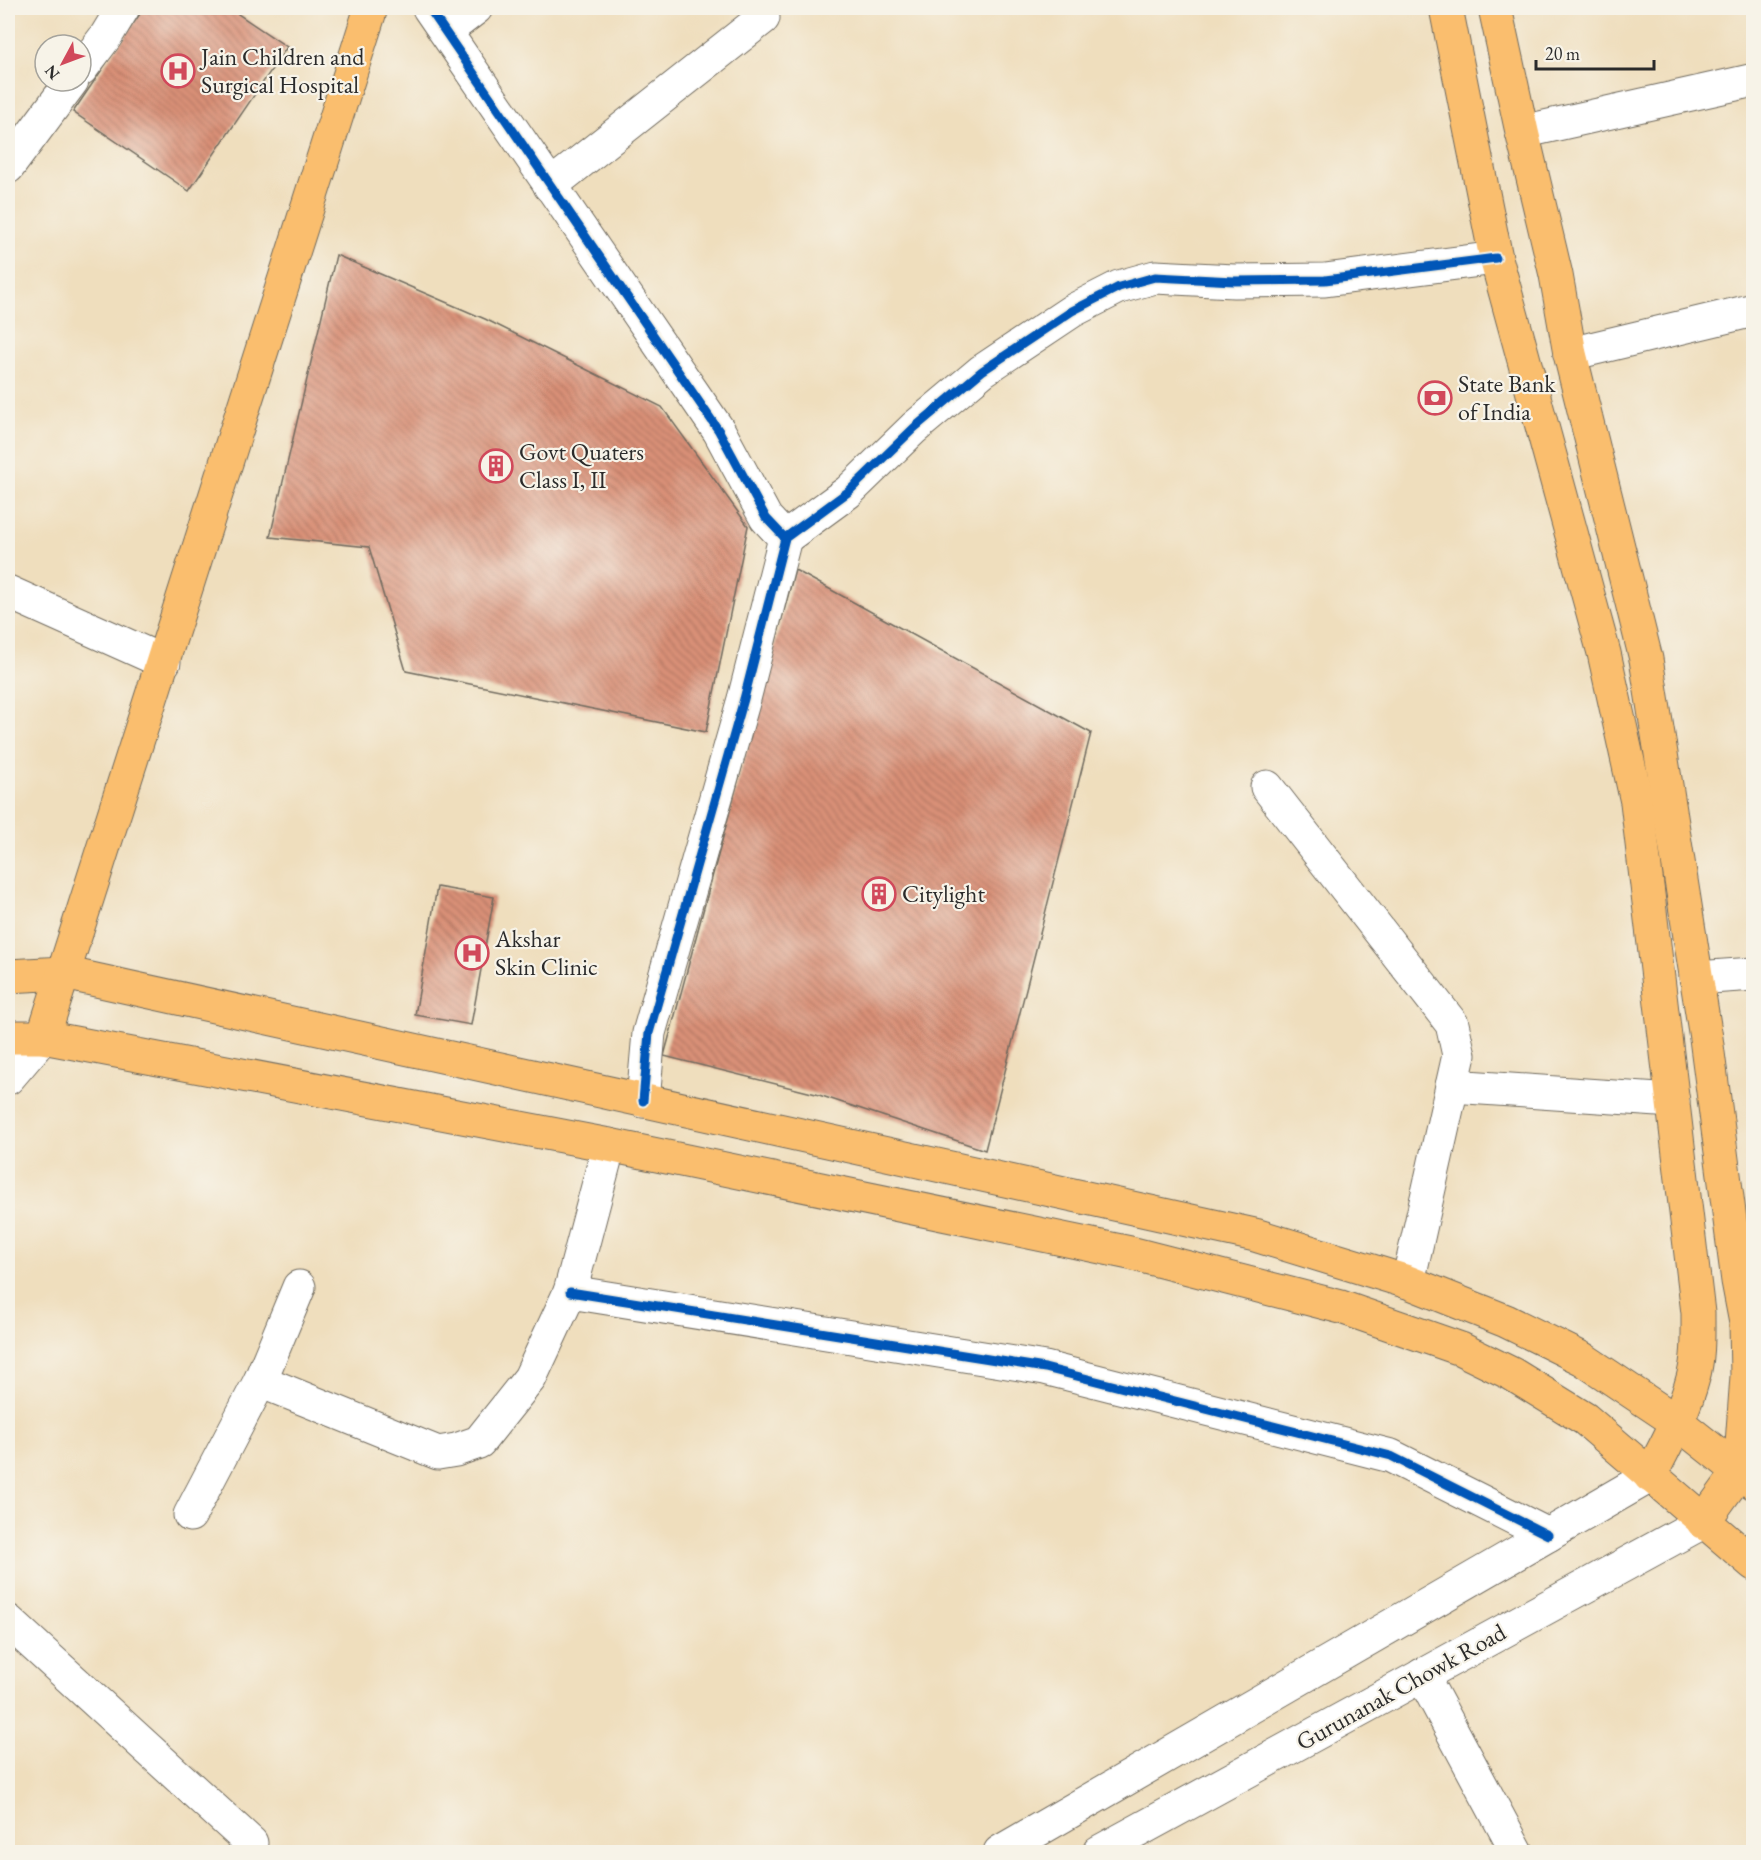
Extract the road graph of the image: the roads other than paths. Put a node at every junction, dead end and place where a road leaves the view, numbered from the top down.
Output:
1 (123, 8) edge
2 (371, 8) edge
3 (476, 8) edge
4 (1446, 8) edge
5 (1495, 8) edge
6 (763, 18) dead end
7 (437, 19) edge
8 (93, 53) edge
9 (1754, 80) edge
10 (63, 93) edge
11 (1522, 132) junction
12 (8, 167) edge
13 (550, 186) junction
14 (1496, 258) junction
15 (1754, 310) edge
16 (1570, 354) junction
17 (785, 538) junction
18 (8, 592) edge
19 (164, 662) junction
20 (1267, 787) dead end
21 (64, 973) junction
22 (1754, 974) edge
23 (8, 976) edge
24 (1696, 978) junction
25 (8, 1037) edge
26 (43, 1037) junction
27 (8, 1078) edge
28 (1452, 1086) junction
29 (643, 1101) junction
30 (1672, 1101) junction
31 (609, 1145) junction
32 (1408, 1282) junction
33 (299, 1287) dead end
34 (570, 1292) junction
35 (260, 1382) junction
36 (1677, 1422) junction
37 (1650, 1476) junction
38 (1747, 1478) edge
39 (190, 1515) dead end
40 (1703, 1522) junction
41 (1548, 1535) junction
42 (1754, 1564) edge
43 (8, 1621) edge
44 (1422, 1675) junction
45 (251, 1843) dead end
46 (1000, 1852) edge
47 (1099, 1852) edge
48 (1517, 1852) edge

1 - 8 street
2 - 19 main road
3 - 7 street
4 - 14 main road
5 - 11 main road
6 - 13 street
7 - 13 street
9 - 11 street
10 - 12 street
11 - 16 main road
13 - 17 street
14 - 17 street
14 - 30 main road
15 - 16 street
16 - 24 main road
17 - 29 street
18 - 19 street
19 - 21 main road
20 - 28 street
21 - 23 main road
21 - 26 main road
21 - 29 main road
22 - 24 street
24 - 38 main road
25 - 26 main road
26 - 27 street
26 - 31 main road
28 - 30 street
28 - 32 street
29 - 32 main road
30 - 36 main road
31 - 34 street
31 - 37 main road
32 - 36 main road
33 - 35 street
34 - 35 street
34 - 41 street
35 - 39 street
36 - 37 main road
36 - 38 main road
37 - 40 main road
37 - 41 street
38 - 40 main road
40 - 42 main road
40 - 44 street, Gurunanak Chowk Road
41 - 46 street
43 - 45 street
44 - 47 street, Gurunanak Chowk Road
44 - 48 street

